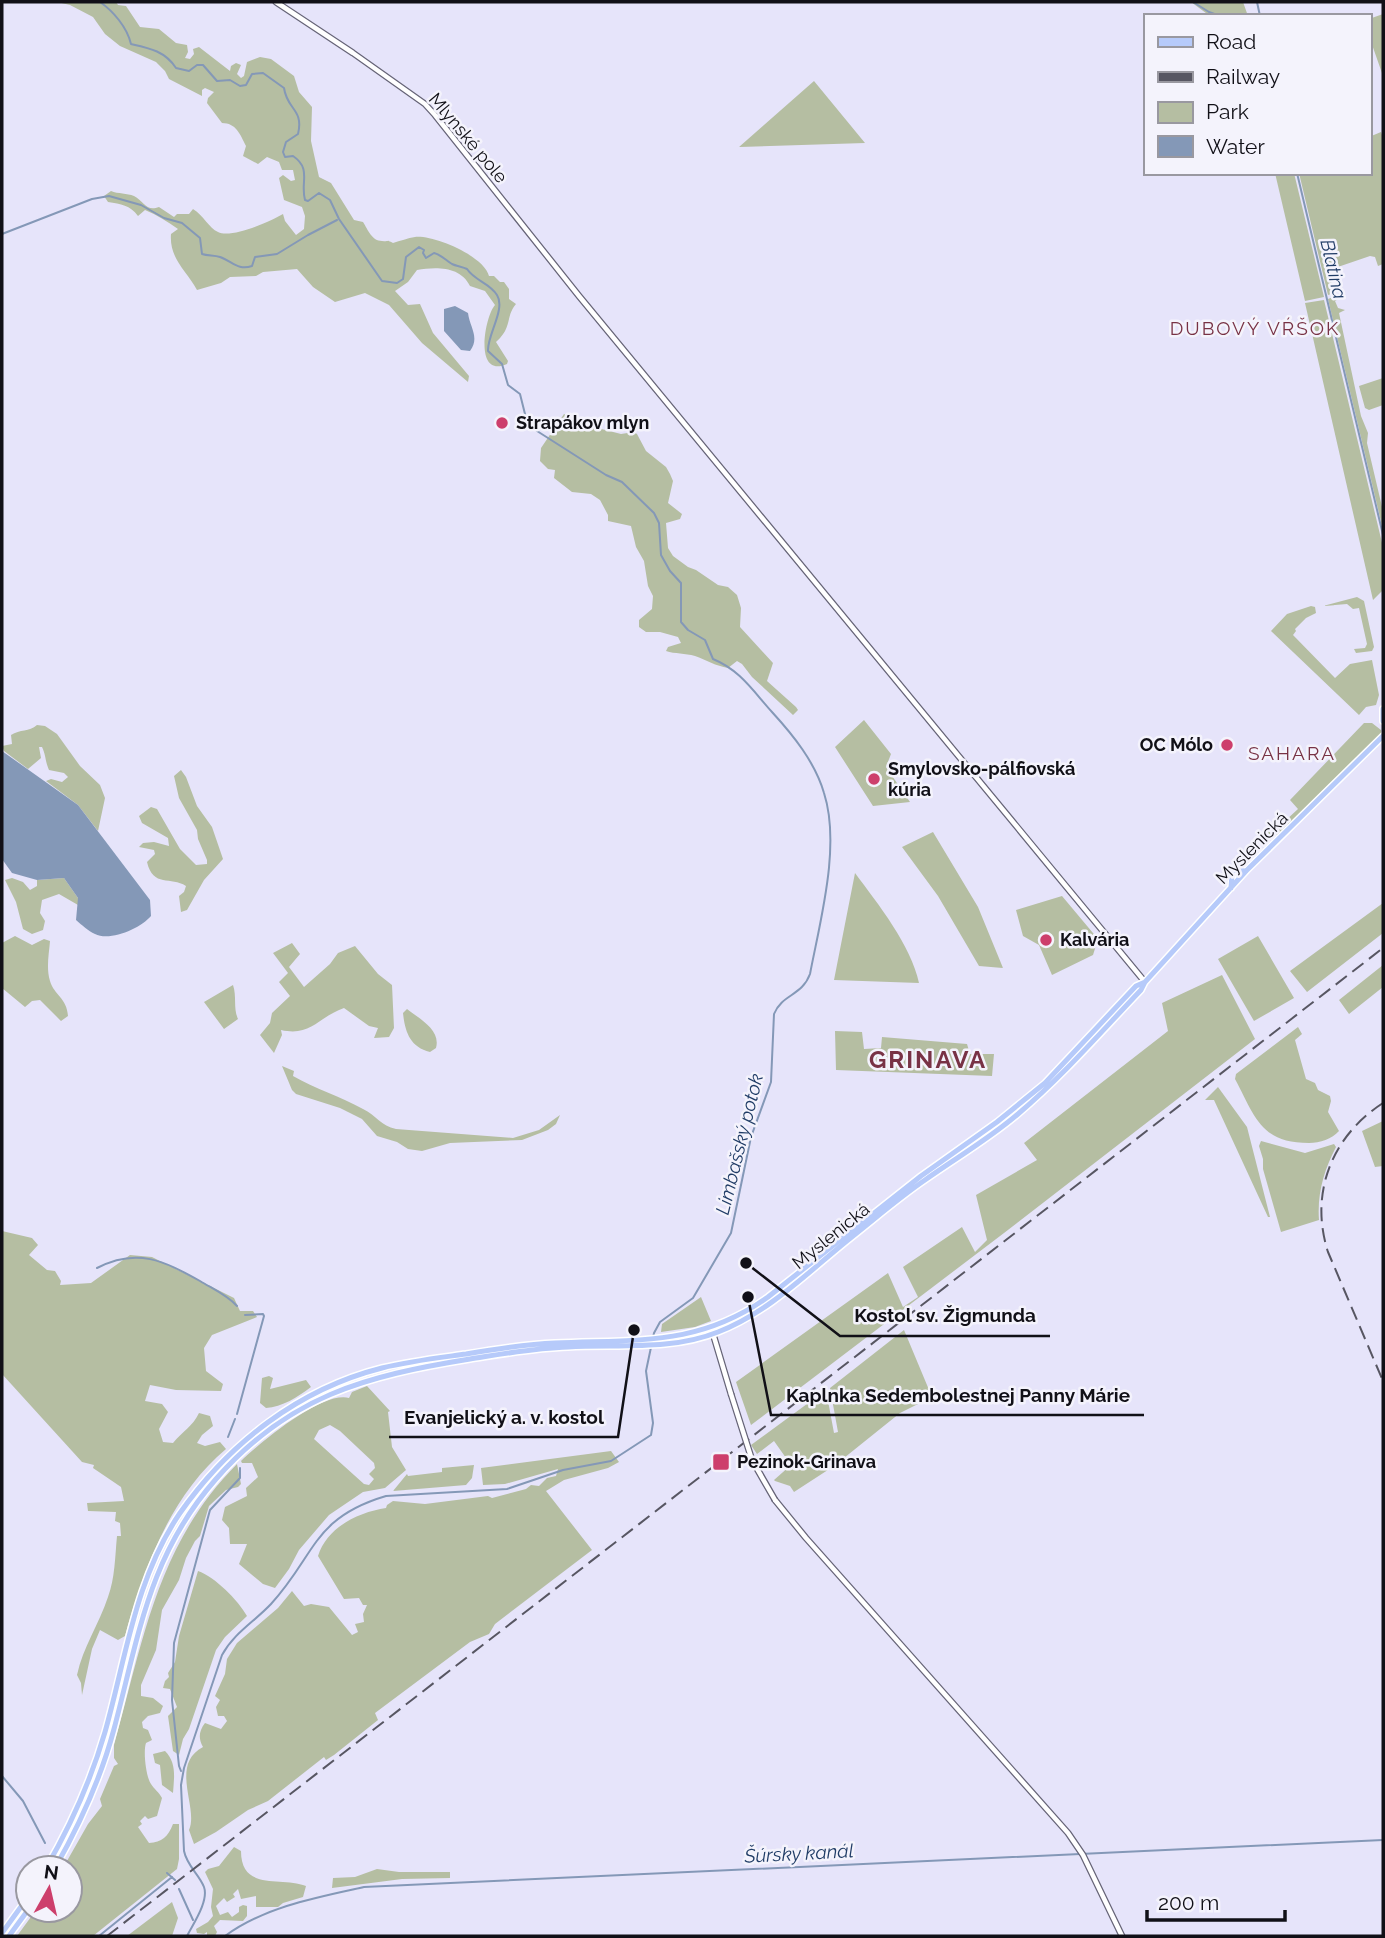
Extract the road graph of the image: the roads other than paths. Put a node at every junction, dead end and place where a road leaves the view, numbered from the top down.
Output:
1 (275, 2) edge
2 (1383, 709) edge
3 (1383, 721) edge
4 (1383, 735) edge
5 (1247, 872) junction
6 (1231, 888) junction
7 (1145, 982) junction
8 (711, 1327) junction
9 (714, 1334) junction
10 (652, 1342) junction
11 (489, 1350) junction
12 (482, 1357) junction
13 (380, 1372) junction
14 (53, 1854) edge
15 (62, 1854) edge
16 (14, 1916) edge
17 (2, 1933) edge
18 (1122, 1936) edge

1 - 7 street, Mlynské pole
2 - 3 main road
4 - 5 main road, Myslenická
5 - 6 main road, Myslenická
5 - 6 main road
6 - 7 main road, Myslenická
7 - 8 main road, Myslenická
7 - 9 main road, Myslenická
8 - 9 street
8 - 10 main road, Myslenická
9 - 10 main road, Myslenická
9 - 18 street, bridge
10 - 11 main road, Myslenická
10 - 12 main road, Myslenická
11 - 12 main road
11 - 13 main road, Myslenická
12 - 13 main road, Myslenická
13 - 14 main road
13 - 15 main road
16 - 17 main road

